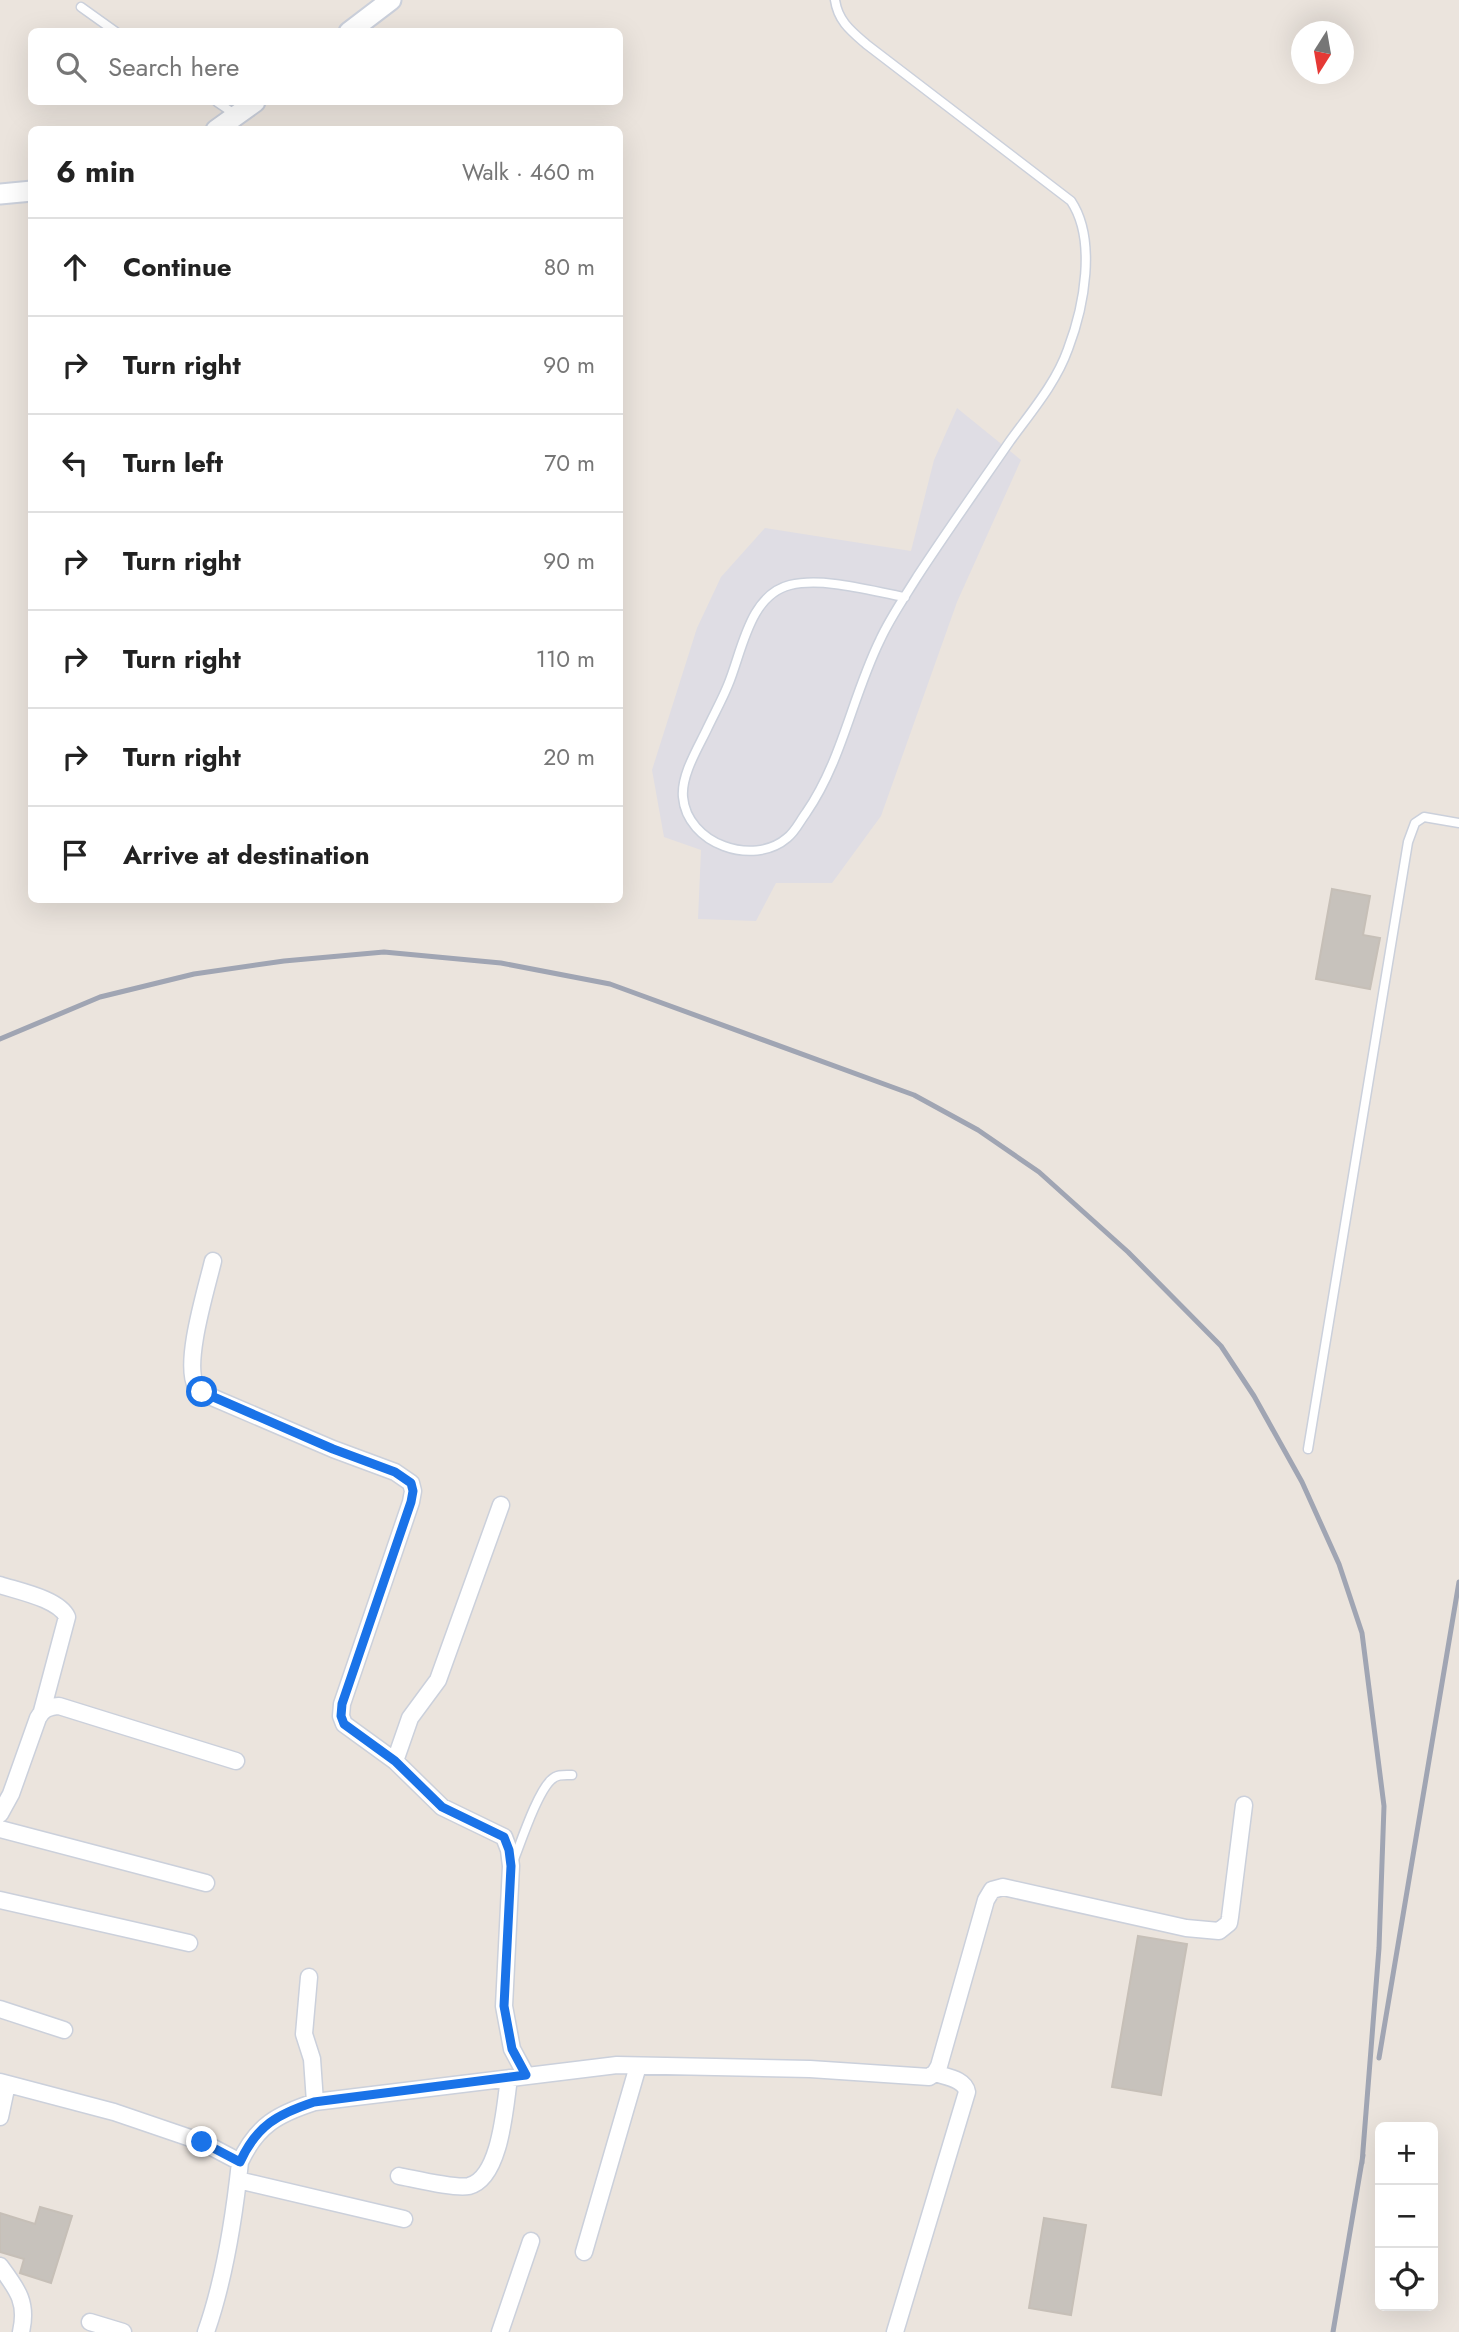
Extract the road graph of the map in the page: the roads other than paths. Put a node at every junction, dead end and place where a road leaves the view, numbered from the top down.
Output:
1 (391, 0) edge
2 (835, 0) edge
3 (80, 7) dead end
4 (110, 28) edge
5 (354, 28) edge
6 (221, 105) edge
7 (251, 105) edge
8 (236, 115) junction
9 (221, 126) edge
10 (28, 191) edge
11 (0, 194) edge
12 (905, 597) junction
13 (1459, 823) edge
14 (214, 1261) dead end
15 (1308, 1449) dead end
16 (501, 1506) dead end
17 (0, 1585) edge
18 (42, 1711) junction
19 (236, 1760) dead end
20 (395, 1761) junction
21 (572, 1775) dead end
22 (5, 1793) edge
23 (1244, 1804) dead end
24 (0, 1814) edge
25 (0, 1829) edge
26 (511, 1866) junction
27 (206, 1883) dead end
28 (0, 1900) edge
29 (189, 1943) dead end
30 (309, 1977) dead end
31 (0, 2009) edge
32 (64, 2030) dead end
33 (638, 2066) junction
34 (934, 2073) junction
35 (517, 2076) junction
36 (3, 2083) edge
37 (314, 2102) junction
38 (0, 2117) edge
39 (240, 2162) junction
40 (399, 2176) dead end
41 (238, 2180) junction
42 (404, 2219) dead end
43 (531, 2241) dead end
44 (584, 2252) dead end
45 (0, 2266) edge
46 (90, 2322) dead end
47 (21, 2332) edge
48 (123, 2332) edge
49 (206, 2332) edge
50 (500, 2332) edge
51 (895, 2332) edge

1 - 5 street
2 - 12 lane
3 - 4 lane
6 - 8 lane
7 - 8 street
8 - 9 street
10 - 11 street
12 - 12 lane
13 - 15 lane
14 - 20 street
16 - 20 street
17 - 18 street
18 - 19 street
18 - 22 street
20 - 26 street
21 - 26 lane
22 - 24 street
23 - 34 street
25 - 27 street
26 - 35 street
28 - 29 street
30 - 37 street
31 - 32 street
33 - 34 street
33 - 35 street
33 - 44 street
34 - 51 street
35 - 37 street
35 - 40 street
36 - 38 street
36 - 39 street
37 - 39 street
39 - 41 street
41 - 42 street
41 - 49 street
43 - 50 street
45 - 47 street
46 - 48 street

